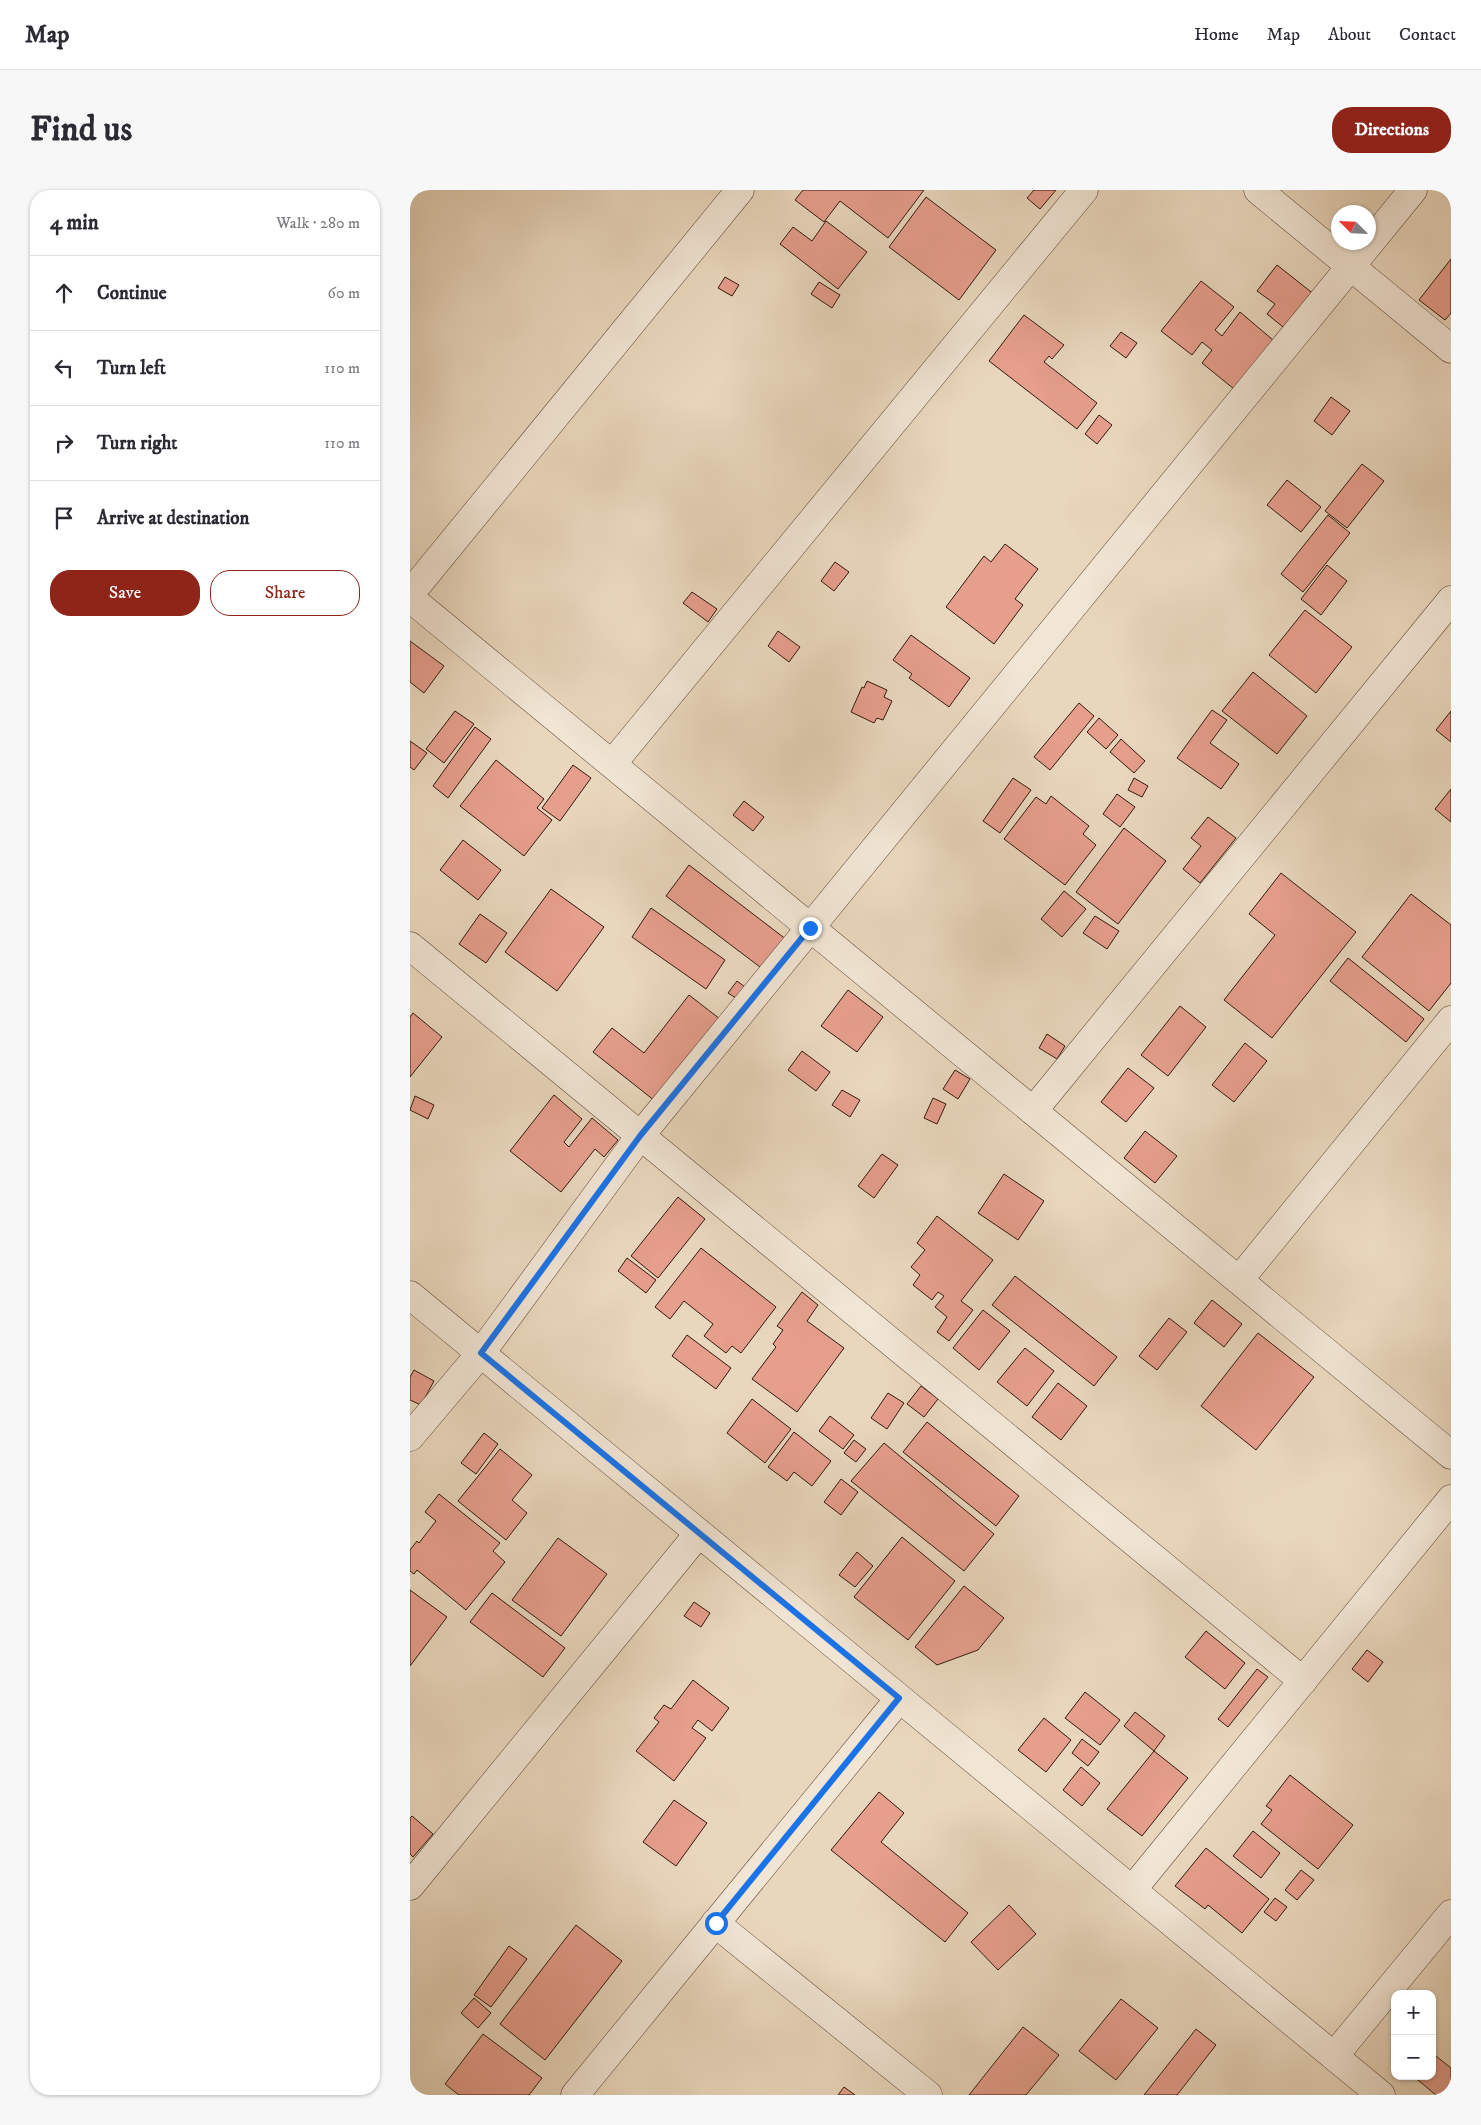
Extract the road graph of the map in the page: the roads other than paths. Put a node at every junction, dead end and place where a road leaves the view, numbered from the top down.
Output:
1 (740, 190) edge
2 (1084, 190) edge
3 (1258, 190) edge
4 (1413, 190) edge
5 (1351, 267) junction
6 (1451, 349) edge
7 (410, 594) edge
8 (410, 598) edge
9 (1451, 600) edge
10 (612, 764) junction
11 (810, 928) junction
12 (410, 946) edge
13 (1451, 1020) edge
14 (1442, 1049) edge
15 (1033, 1111) junction
16 (640, 1136) junction
17 (1239, 1280) junction
18 (410, 1295) edge
19 (481, 1353) junction
20 (410, 1437) edge
21 (1451, 1455) edge
22 (1451, 1499) edge
23 (699, 1533) junction
24 (1303, 1681) junction
25 (899, 1698) junction
26 (410, 1886) edge
27 (1132, 1890) junction
28 (1451, 1914) edge
29 (716, 1923) junction
30 (1334, 2056) junction
31 (575, 2095) edge
32 (928, 2095) edge
33 (1381, 2095) edge

1 - 7 street
2 - 10 street
3 - 5 street
4 - 5 street
5 - 6 street
5 - 11 street
8 - 10 street
9 - 15 street
10 - 11 street
11 - 15 street
11 - 16 street
12 - 16 street
13 - 14 street
14 - 17 street
15 - 17 street
16 - 19 street
16 - 24 street
17 - 21 street
18 - 19 street
19 - 20 street
19 - 23 street
22 - 24 street
23 - 25 street
23 - 26 street
24 - 27 street
25 - 27 street
25 - 29 street
27 - 30 street
28 - 30 street
29 - 31 street
29 - 32 street
30 - 33 street

